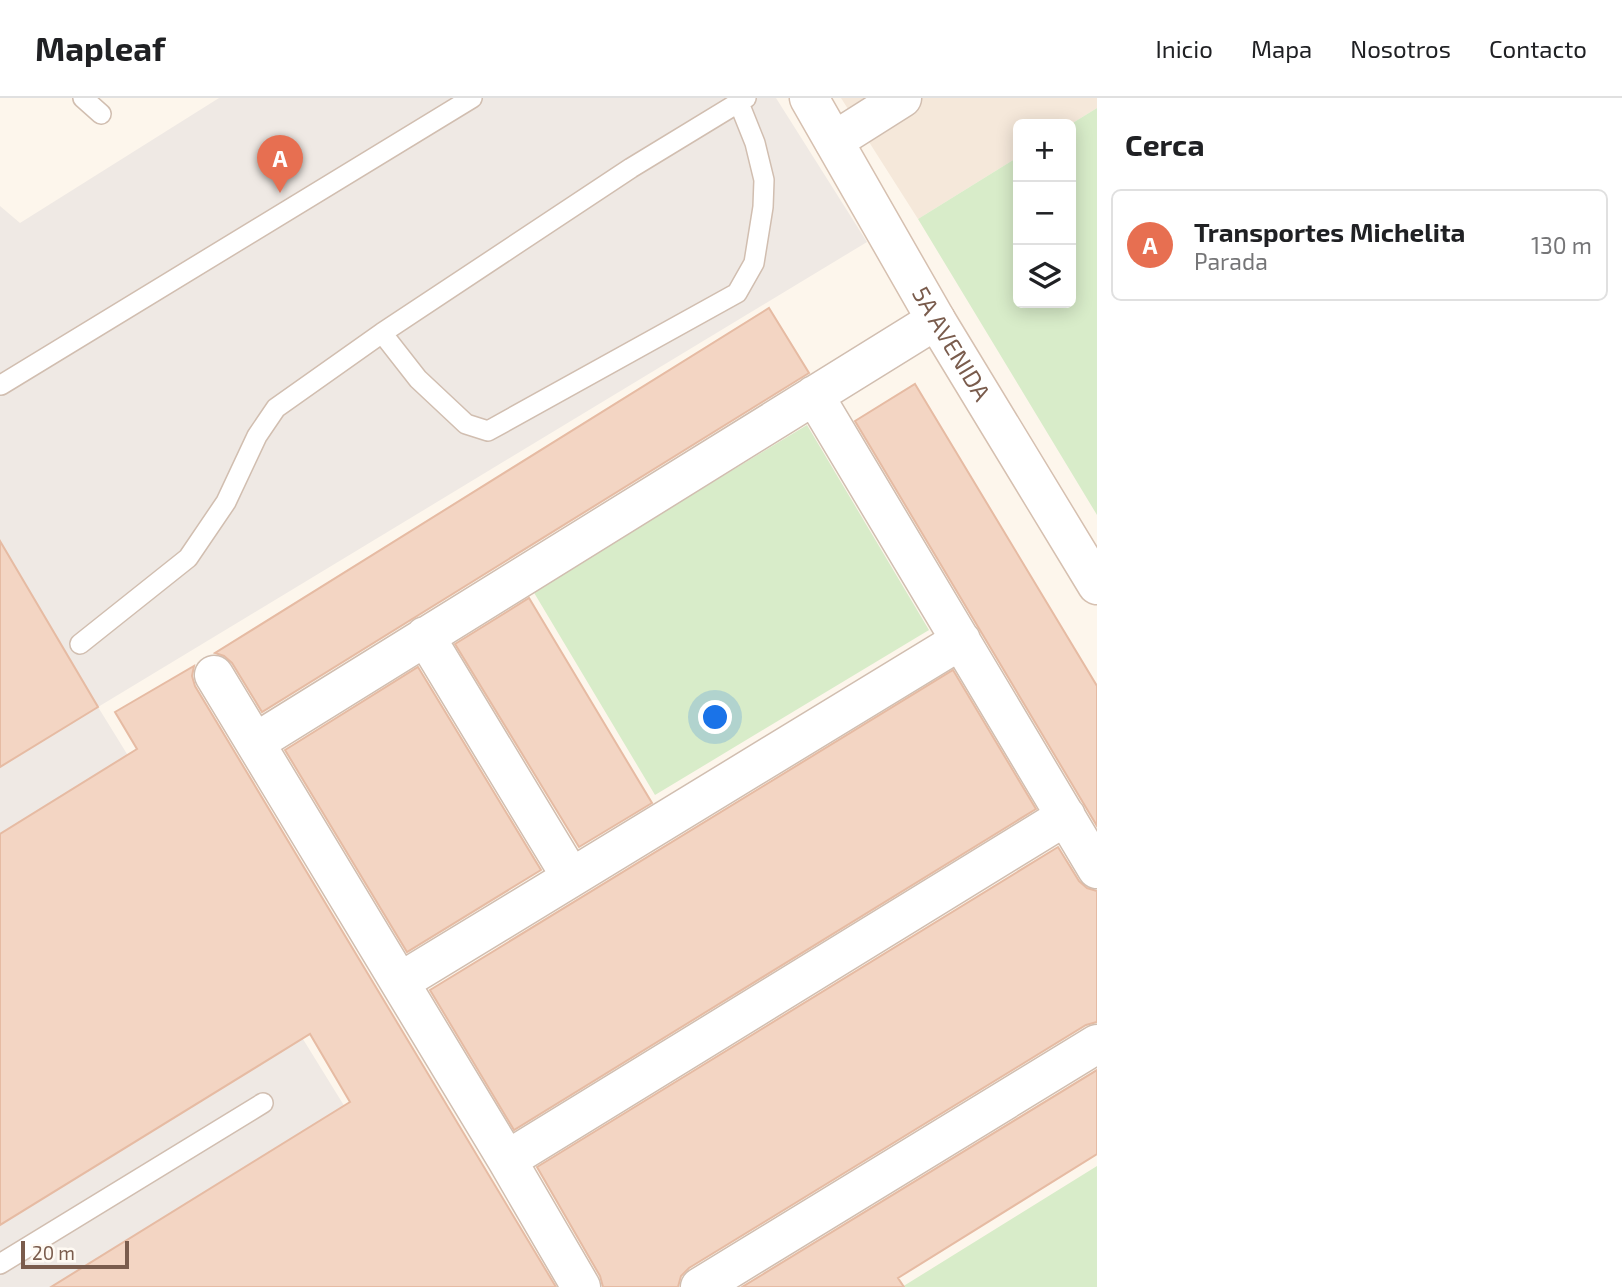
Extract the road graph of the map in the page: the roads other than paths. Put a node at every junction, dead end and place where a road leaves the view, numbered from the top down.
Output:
1 (83, 98) edge
2 (472, 98) edge
3 (809, 98) edge
4 (902, 98) edge
5 (743, 101) edge
6 (101, 114) dead end
7 (834, 141) junction
8 (936, 320) junction
9 (382, 333) junction
10 (1, 385) edge
11 (814, 395) junction
12 (1097, 585) edge
13 (425, 636) junction
14 (961, 640) junction
15 (80, 644) dead end
16 (214, 675) dead end
17 (256, 742) junction
18 (1066, 816) junction
19 (1097, 869) edge
20 (571, 877) junction
21 (400, 982) junction
22 (1097, 1044) edge
23 (263, 1103) dead end
24 (507, 1160) junction
25 (0, 1264) edge
26 (581, 1287) edge
27 (700, 1287) edge

1 - 6 lane
2 - 10 lane
3 - 7 street, 5A AVENIDA
4 - 7 street
5 - 9 lane
5 - 9 lane
7 - 8 street, 5A AVENIDA
8 - 11 street
8 - 12 street, 5A AVENIDA
9 - 15 lane
11 - 13 street
11 - 14 street
13 - 17 street
13 - 20 street
14 - 18 street
14 - 20 street
16 - 17 street
17 - 21 street
18 - 19 street
18 - 24 street
20 - 21 street
21 - 24 street
22 - 27 street
23 - 25 lane
24 - 26 street

